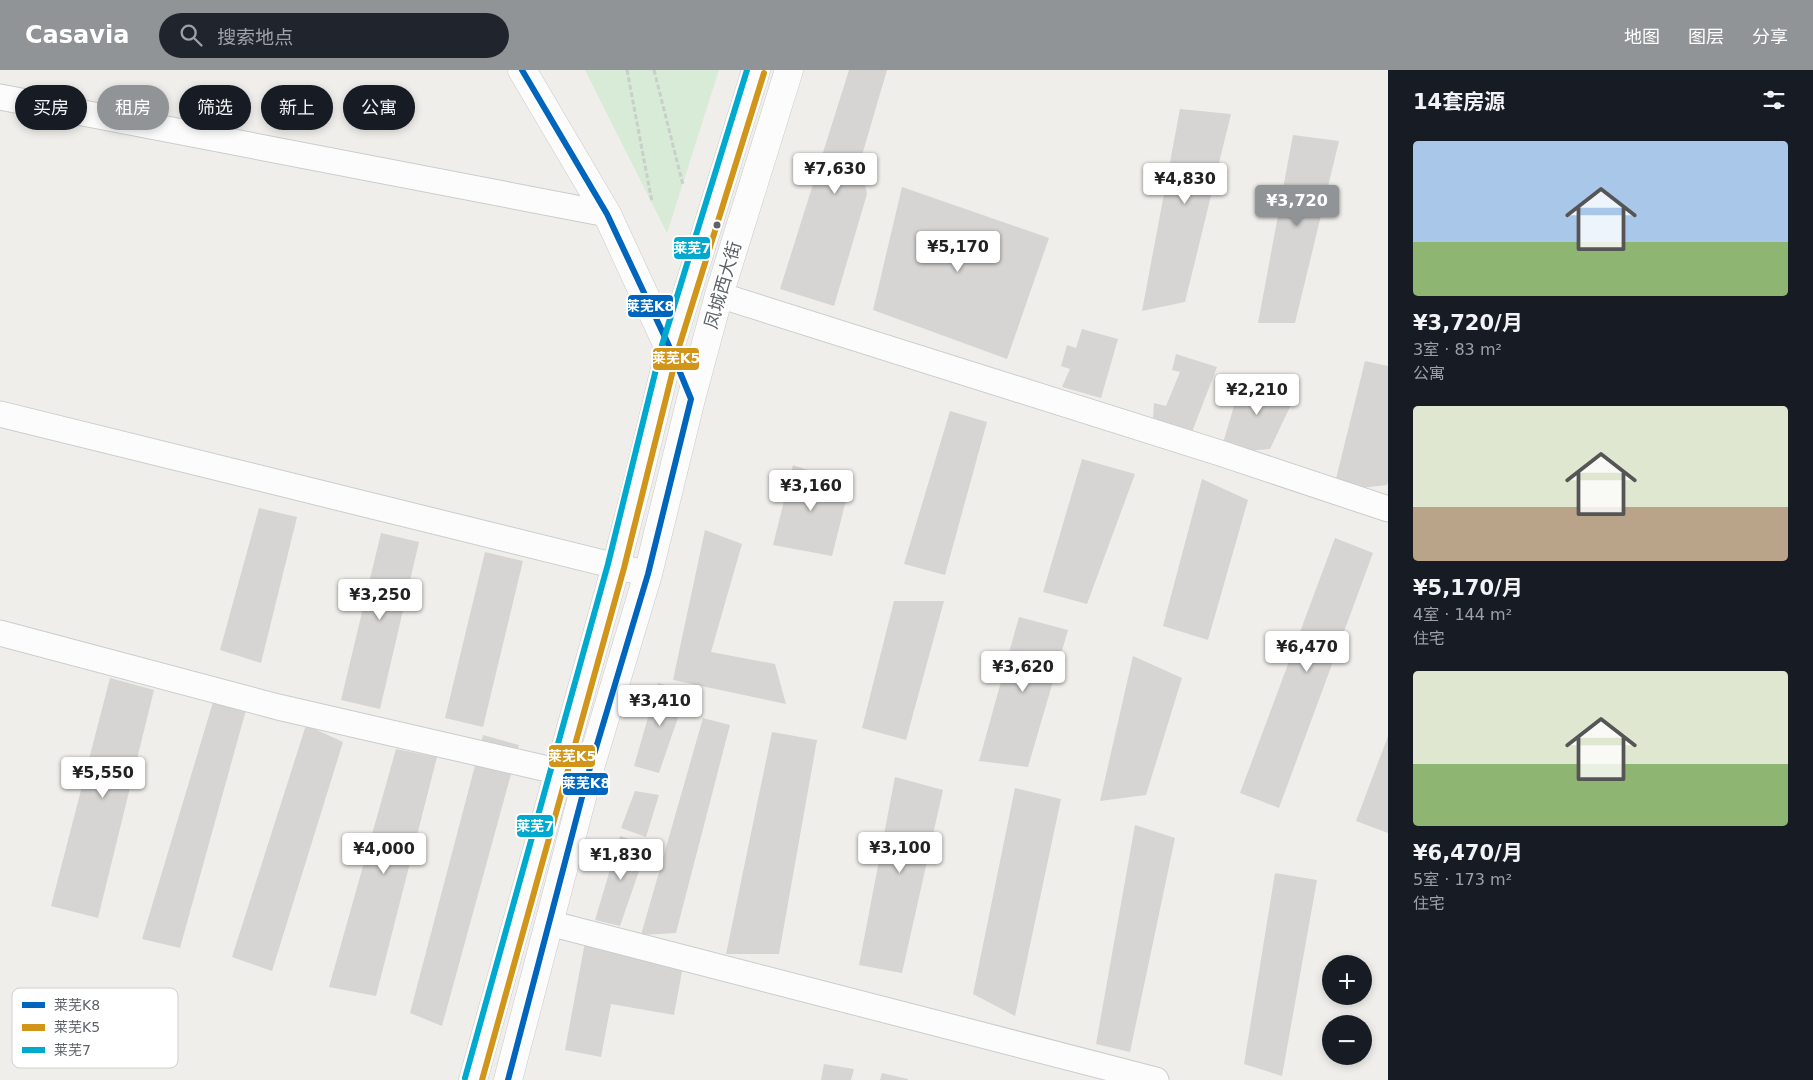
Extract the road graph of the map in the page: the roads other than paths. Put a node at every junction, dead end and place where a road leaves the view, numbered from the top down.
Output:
1 (522, 70) edge
2 (756, 70) edge
3 (789, 70) edge
4 (0, 97) edge
5 (607, 214) junction
6 (719, 295) junction
7 (670, 348) junction
8 (691, 399) junction
9 (0, 414) edge
10 (1388, 509) edge
11 (616, 566) junction
12 (648, 574) junction
13 (0, 633) edge
14 (560, 772) junction
15 (587, 778) junction
16 (549, 923) junction
17 (473, 1080) edge
18 (508, 1080) edge
19 (1156, 1080) edge

1 - 5 main road
2 - 7 main road, 凤城西大街
3 - 6 main road, 凤城西大街
4 - 5 street
5 - 7 main road
6 - 8 main road, 凤城西大街
6 - 10 street
7 - 8 main road
7 - 11 main road, 凤城西大街
8 - 12 main road, 凤城西大街
9 - 11 street
11 - 12 street
11 - 14 main road, 凤城西大街
12 - 15 main road, 凤城西大街
13 - 14 street
14 - 15 street
14 - 17 main road, 凤城西大街
15 - 16 main road, 凤城西大街
16 - 18 main road, 凤城西大街
16 - 19 street

